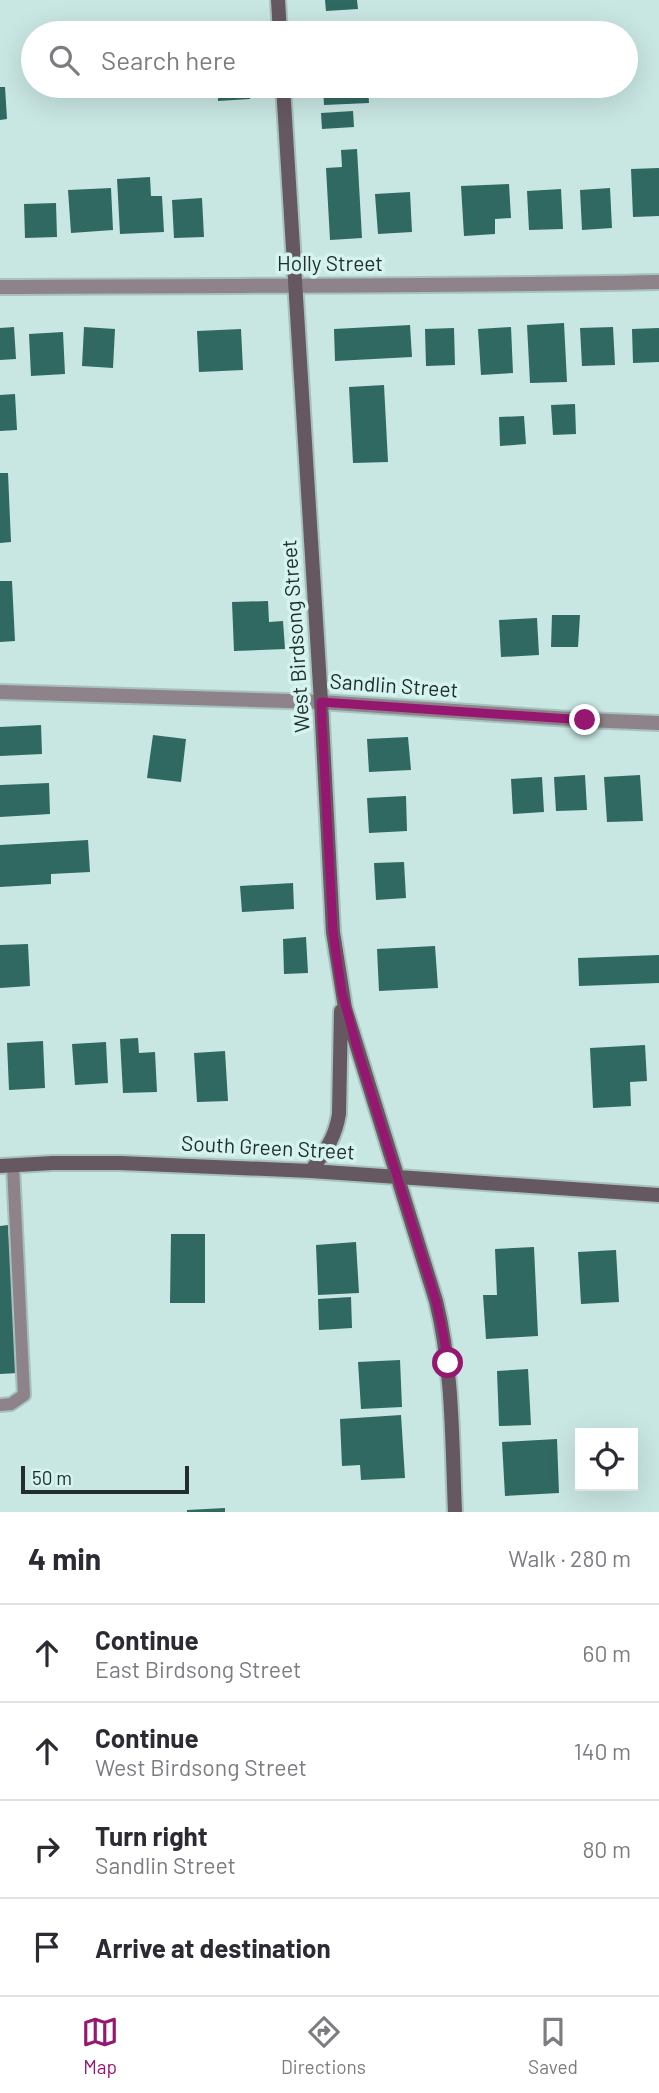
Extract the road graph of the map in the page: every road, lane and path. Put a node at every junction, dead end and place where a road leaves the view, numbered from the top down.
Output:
1 (278, 0) edge
2 (279, 21) edge
3 (284, 98) edge
4 (659, 282) edge
5 (294, 284) junction
6 (0, 286) edge
7 (0, 692) edge
8 (321, 702) junction
9 (659, 723) edge
10 (342, 993) junction
11 (7, 1166) edge
12 (311, 1171) junction
13 (396, 1176) junction
14 (659, 1195) edge
15 (0, 1405) edge
16 (455, 1512) edge

1 - 2 street
3 - 5 street, West Birdsong Street
4 - 5 street, Holly Street
5 - 6 street, Holly Street
5 - 8 street, West Birdsong Street
7 - 8 street, Sandlin Street
8 - 9 street, Sandlin Street
8 - 10 street, West Birdsong Street
10 - 12 street
10 - 13 street, West Birdsong Street
11 - 12 street, South Green Street
11 - 15 lane
12 - 13 street, South Green Street
13 - 14 street, South Green Street
13 - 16 street, West Birdsong Street

